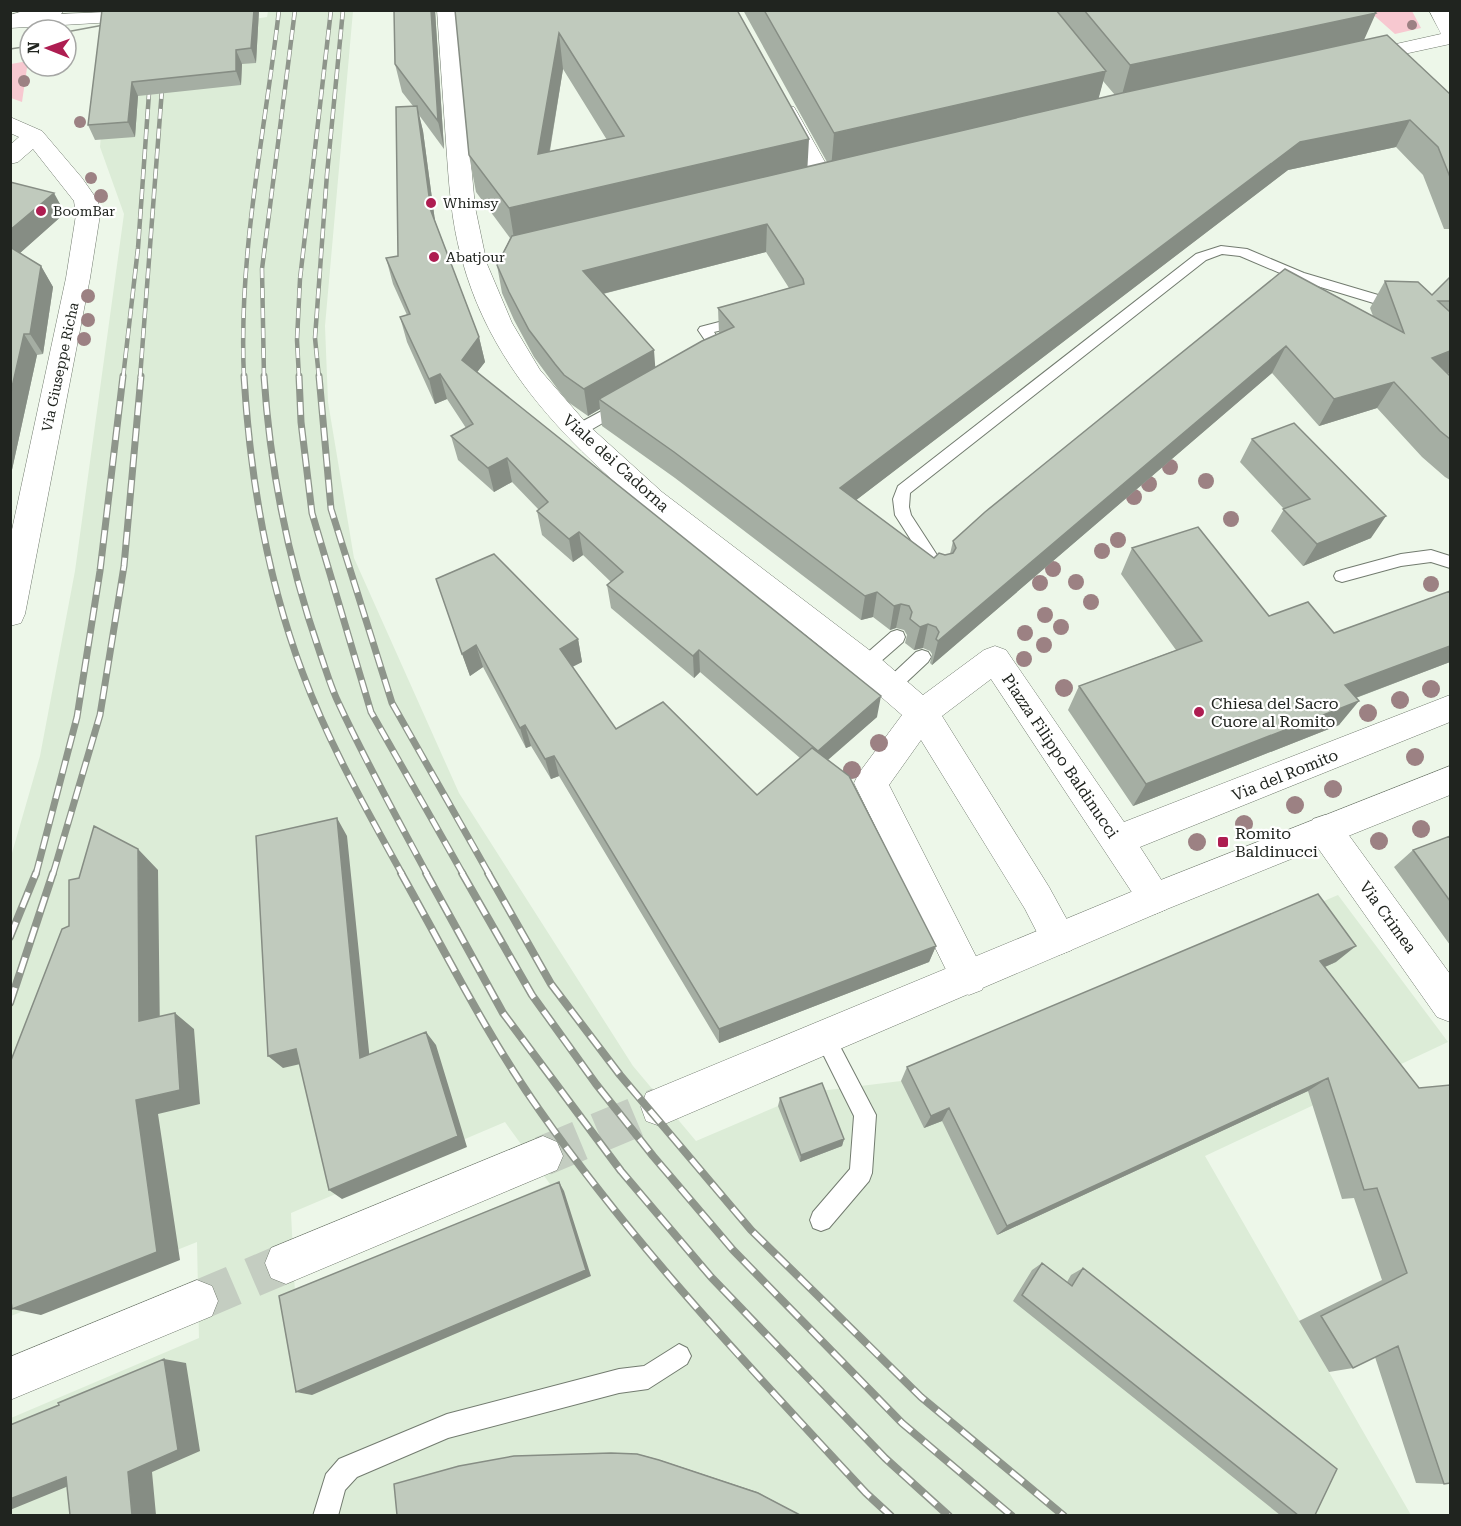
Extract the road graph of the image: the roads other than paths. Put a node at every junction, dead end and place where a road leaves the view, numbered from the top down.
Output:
1 (54, 10) edge
2 (447, 10) edge
3 (1439, 10) edge
4 (78, 19) edge
5 (10, 21) edge
6 (78, 23) edge
7 (1450, 31) edge
8 (1369, 36) edge
9 (1450, 38) edge
10 (1386, 52) junction
11 (1337, 63) edge
12 (1402, 66) edge
13 (774, 90) edge
14 (22, 130) edge
15 (10, 157) edge
16 (846, 175) edge
17 (823, 180) junction
18 (799, 186) edge
19 (1390, 303) edge
20 (759, 316) edge
21 (699, 362) edge
22 (638, 396) edge
23 (577, 431) junction
24 (1450, 562) edge
25 (939, 572) edge
26 (1342, 576) dead end
27 (14, 579) edge
28 (10, 614) edge
29 (897, 637) edge
30 (922, 657) edge
31 (875, 673) junction
32 (1450, 708) edge
33 (922, 713) junction
34 (1450, 780) edge
35 (1325, 831) junction
36 (1118, 840) junction
37 (1155, 898) junction
38 (1059, 939) junction
39 (969, 978) junction
40 (1450, 1004) edge
41 (825, 1038) junction
42 (660, 1107) tunnel mouth
43 (543, 1156) tunnel mouth
44 (821, 1220) dead end
45 (286, 1263) tunnel mouth
46 (197, 1301) tunnel mouth
47 (679, 1356) dead end
48 (10, 1379) edge
49 (325, 1515) edge

1 - 5 street
2 - 23 street, Viale dei Cadorna
3 - 7 street
4 - 6 street
8 - 10 street
9 - 10 street
10 - 11 street
10 - 12 street
13 - 17 street
14 - 15 street
14 - 27 street, Via Giuseppe Richa
16 - 17 street
17 - 18 street
19 - 25 lane
20 - 21 lane
22 - 23 lane
23 - 31 street, Viale dei Cadorna
24 - 26 lane
27 - 28 street, Via Giuseppe Richa
29 - 31 lane
30 - 31 lane
31 - 33 street, Viale dei Cadorna
32 - 36 street, Via del Romito
33 - 36 street, Piazza Filippo Baldinucci
33 - 38 street
33 - 39 street, Piazza Filippo Baldinucci
34 - 35 street
35 - 37 street
35 - 40 street, Via Crimea
36 - 37 street, Piazza Filippo Baldinucci
37 - 38 street
38 - 39 street
39 - 41 street
41 - 42 street
41 - 44 lane
43 - 45 street
46 - 48 street
47 - 49 lane

